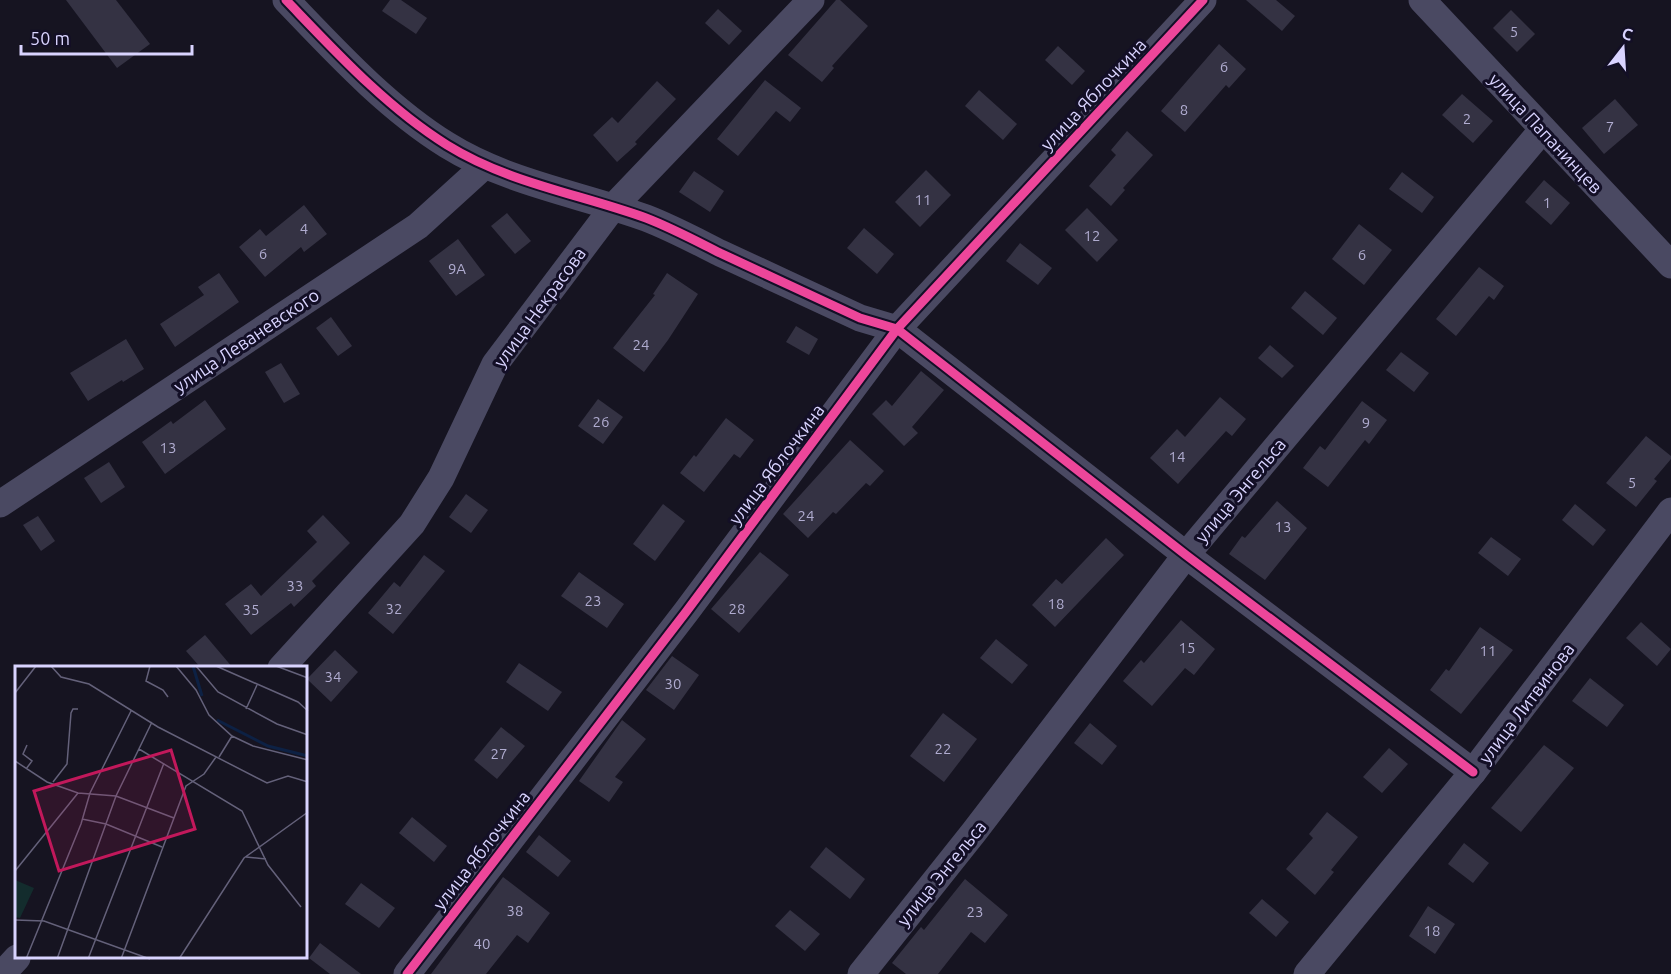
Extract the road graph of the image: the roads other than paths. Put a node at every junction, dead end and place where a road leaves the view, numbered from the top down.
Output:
1 (286, 0) edge
2 (811, 0) edge
3 (1203, 0) edge
4 (1422, 0) edge
5 (1543, 129) junction
6 (484, 166) junction
7 (614, 207) junction
8 (1671, 265) edge
9 (897, 329) junction
10 (0, 504) edge
11 (1671, 511) edge
12 (1186, 555) junction
13 (283, 666) edge
14 (1473, 772) junction
15 (15, 959) edge
16 (2, 974) edge
17 (406, 974) edge
18 (861, 974) edge
19 (1307, 974) edge

1 - 6 street
2 - 7 street, улица Некрасова
3 - 9 street, улица Яблочкина
4 - 5 street, улица Папанинцев
5 - 8 street, улица Папанинцев
5 - 12 street, улица Энгельса
6 - 7 street
6 - 10 street, улица Леваневского
7 - 9 street
7 - 13 street, улица Некрасова
9 - 12 street
9 - 17 street, улица Яблочкина
11 - 14 street, улица Литвинова
12 - 14 street
12 - 18 street, улица Энгельса
14 - 19 street, улица Литвинова
15 - 16 street

